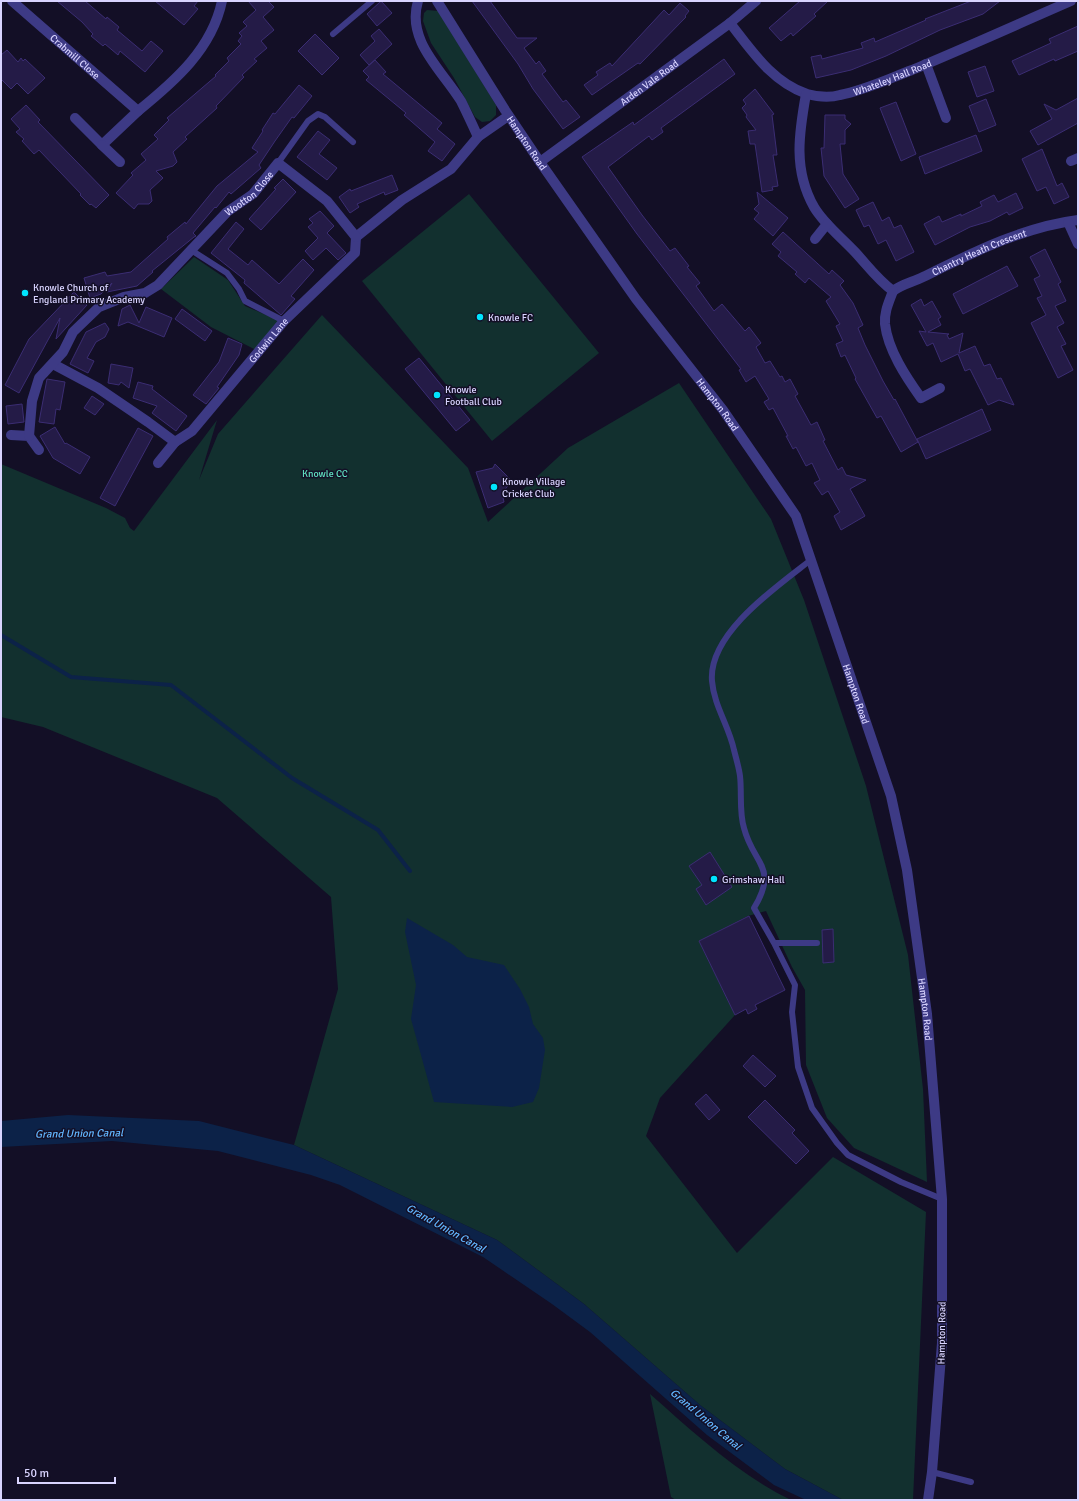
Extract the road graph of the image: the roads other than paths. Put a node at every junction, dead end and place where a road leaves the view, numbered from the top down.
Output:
1 (12, 1) edge
2 (222, 1) edge
3 (372, 1) edge
4 (418, 1) edge
5 (756, 1) edge
6 (1071, 1) edge
7 (441, 3) edge
8 (730, 23) junction
9 (333, 34) dead end
10 (926, 64) junction
11 (806, 94) junction
12 (138, 111) junction
13 (508, 116) junction
14 (75, 118) dead end
15 (946, 118) dead end
16 (478, 137) junction
17 (353, 142) dead end
18 (102, 145) junction
19 (120, 162) dead end
20 (540, 162) junction
21 (278, 163) junction
22 (1073, 221) edge
23 (827, 224) junction
24 (356, 237) junction
25 (815, 239) dead end
26 (1078, 244) edge
27 (191, 250) junction
28 (893, 291) junction
29 (284, 321) junction
30 (53, 364) junction
31 (940, 388) dead end
32 (11, 435) dead end
33 (29, 436) junction
34 (175, 442) junction
35 (39, 450) dead end
36 (158, 463) dead end
37 (812, 559) junction
38 (774, 943) junction
39 (817, 944) dead end
40 (942, 1199) junction
41 (932, 1472) junction
42 (971, 1482) dead end
43 (928, 1500) edge

1 - 12 street, Crabmill Close
2 - 12 street
3 - 9 lane
4 - 16 street
5 - 8 street, Arden Vale Road
6 - 10 street, Whateley Hall Road
7 - 13 street, Hampton Road
8 - 11 street, Whateley Hall Road
8 - 20 street, Arden Vale Road
10 - 11 street, Whateley Hall Road
10 - 15 street
11 - 23 street
12 - 18 street
13 - 16 street
13 - 20 street, Hampton Road
14 - 18 street
16 - 24 street
17 - 21 lane
18 - 19 street
20 - 37 street, Hampton Road
21 - 24 street, Wootton Close
21 - 27 street, Wootton Close
22 - 26 street, Chantry Heath Crescent
22 - 28 street, Chantry Heath Crescent
23 - 25 street
23 - 28 street
24 - 29 street, Godwin Lane
27 - 29 lane
27 - 30 street, Wootton Close
28 - 31 street
29 - 34 street, Godwin Lane
30 - 33 street, Wootton Close
30 - 34 street
32 - 33 street
33 - 35 street
34 - 36 street, Godwin Lane
37 - 38 lane
37 - 40 street, Hampton Road
38 - 39 lane
38 - 40 lane
40 - 41 street, Hampton Road
41 - 42 lane
41 - 43 street, Hampton Road

